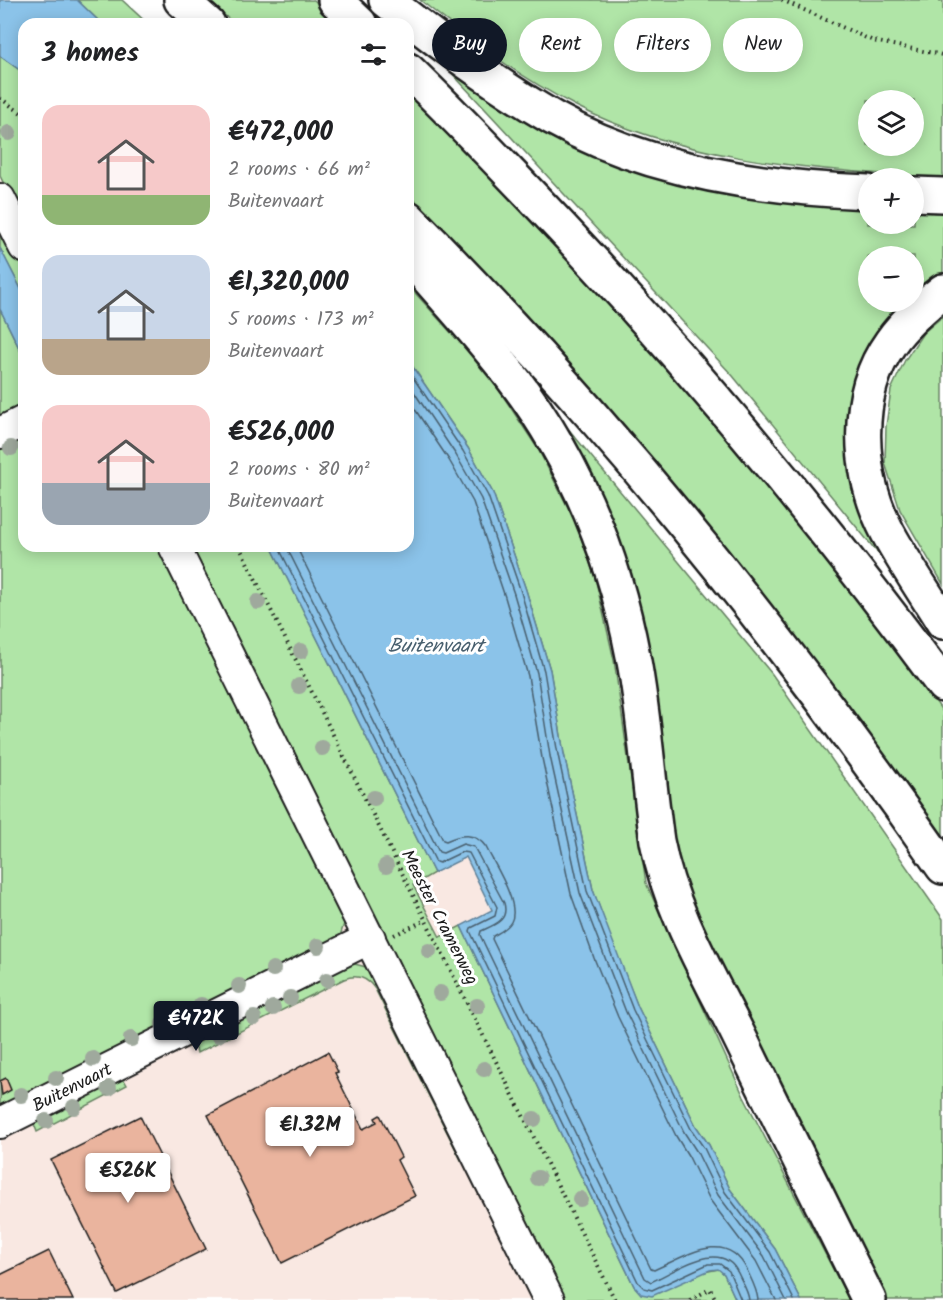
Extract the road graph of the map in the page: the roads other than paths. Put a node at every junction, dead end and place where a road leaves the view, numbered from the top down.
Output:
1 (335, 0) edge
2 (386, 0) edge
3 (354, 18) edge
4 (409, 18) edge
5 (414, 22) edge
6 (414, 76) edge
7 (858, 191) edge
8 (924, 194) edge
9 (943, 195) edge
10 (0, 199) edge
11 (414, 224) edge
12 (18, 235) edge
13 (414, 262) edge
14 (943, 291) edge
15 (18, 424) edge
16 (0, 433) edge
17 (177, 552) edge
18 (943, 622) edge
19 (943, 685) edge
20 (943, 867) edge
21 (372, 942) junction
22 (0, 1123) edge
23 (549, 1300) edge
24 (869, 1300) edge

1 - 3 highway
2 - 4 highway
5 - 7 highway
6 - 19 highway
8 - 9 highway
10 - 12 street
11 - 20 highway
13 - 24 highway
14 - 18 highway
15 - 16 street
17 - 21 street
21 - 22 street, Buitenvaart
21 - 23 street

